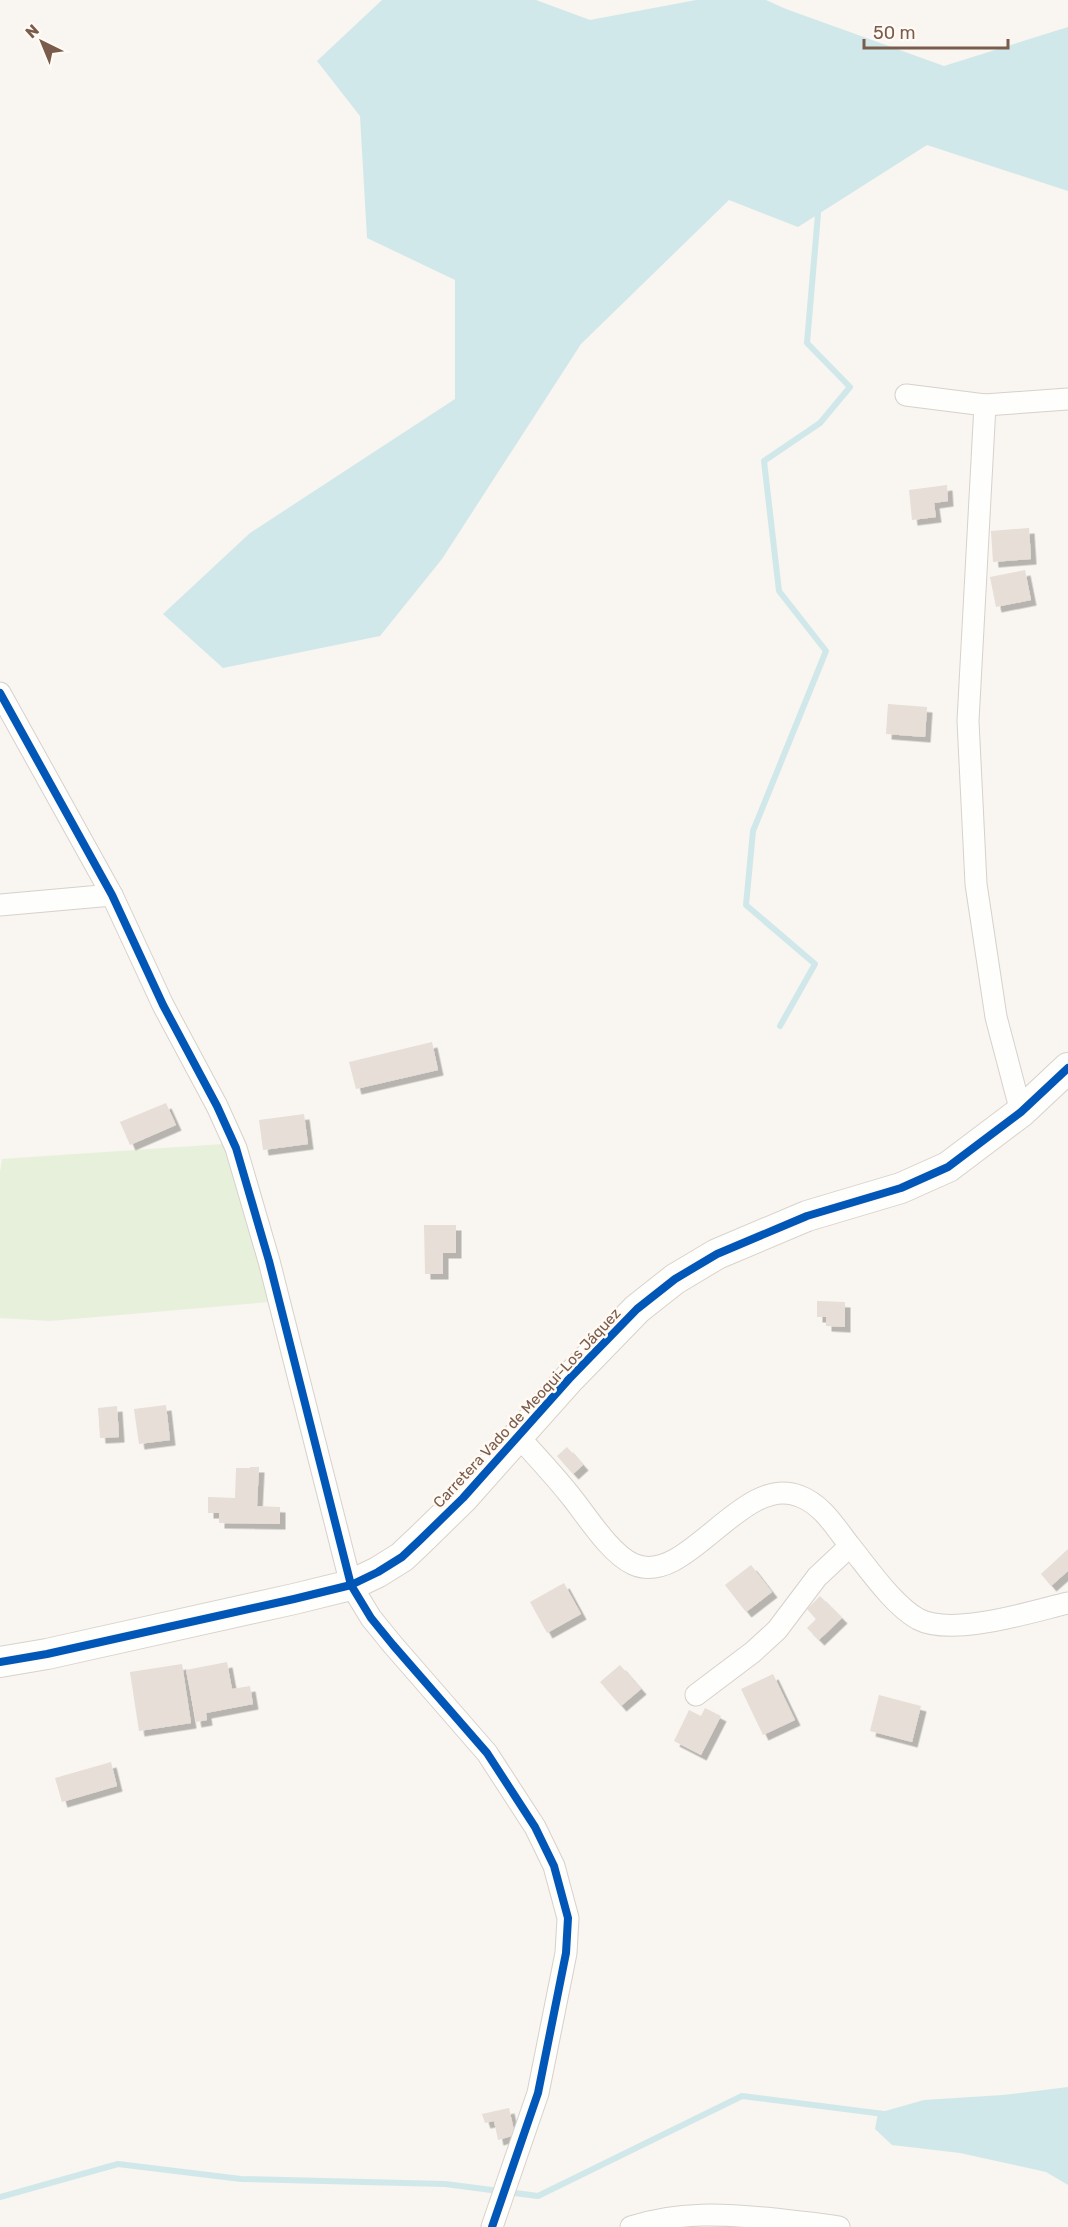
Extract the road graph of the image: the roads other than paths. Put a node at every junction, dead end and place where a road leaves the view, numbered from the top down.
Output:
1 (906, 395) dead end
2 (1068, 399) edge
3 (985, 405) junction
4 (0, 693) edge
5 (112, 895) junction
6 (0, 905) edge
7 (1068, 1068) edge
8 (1021, 1112) junction
9 (518, 1436) junction
10 (850, 1546) junction
11 (351, 1585) junction
12 (1068, 1603) edge
13 (6, 1662) edge
14 (696, 1695) dead end
15 (492, 2227) edge
16 (630, 2227) edge
17 (839, 2227) edge

1 - 3 street
2 - 3 street
3 - 8 street
4 - 5 street
5 - 6 street
5 - 11 street
7 - 8 street, Carretera Vado de Meoqui-Los Jáquez
8 - 9 street, Carretera Vado de Meoqui-Los Jáquez
9 - 10 street
9 - 11 street, Carretera Vado de Meoqui-Los Jáquez
10 - 12 street
10 - 14 street
11 - 13 street, Carretera Vado de Meoqui-Los Jáquez
11 - 15 street
16 - 17 street

